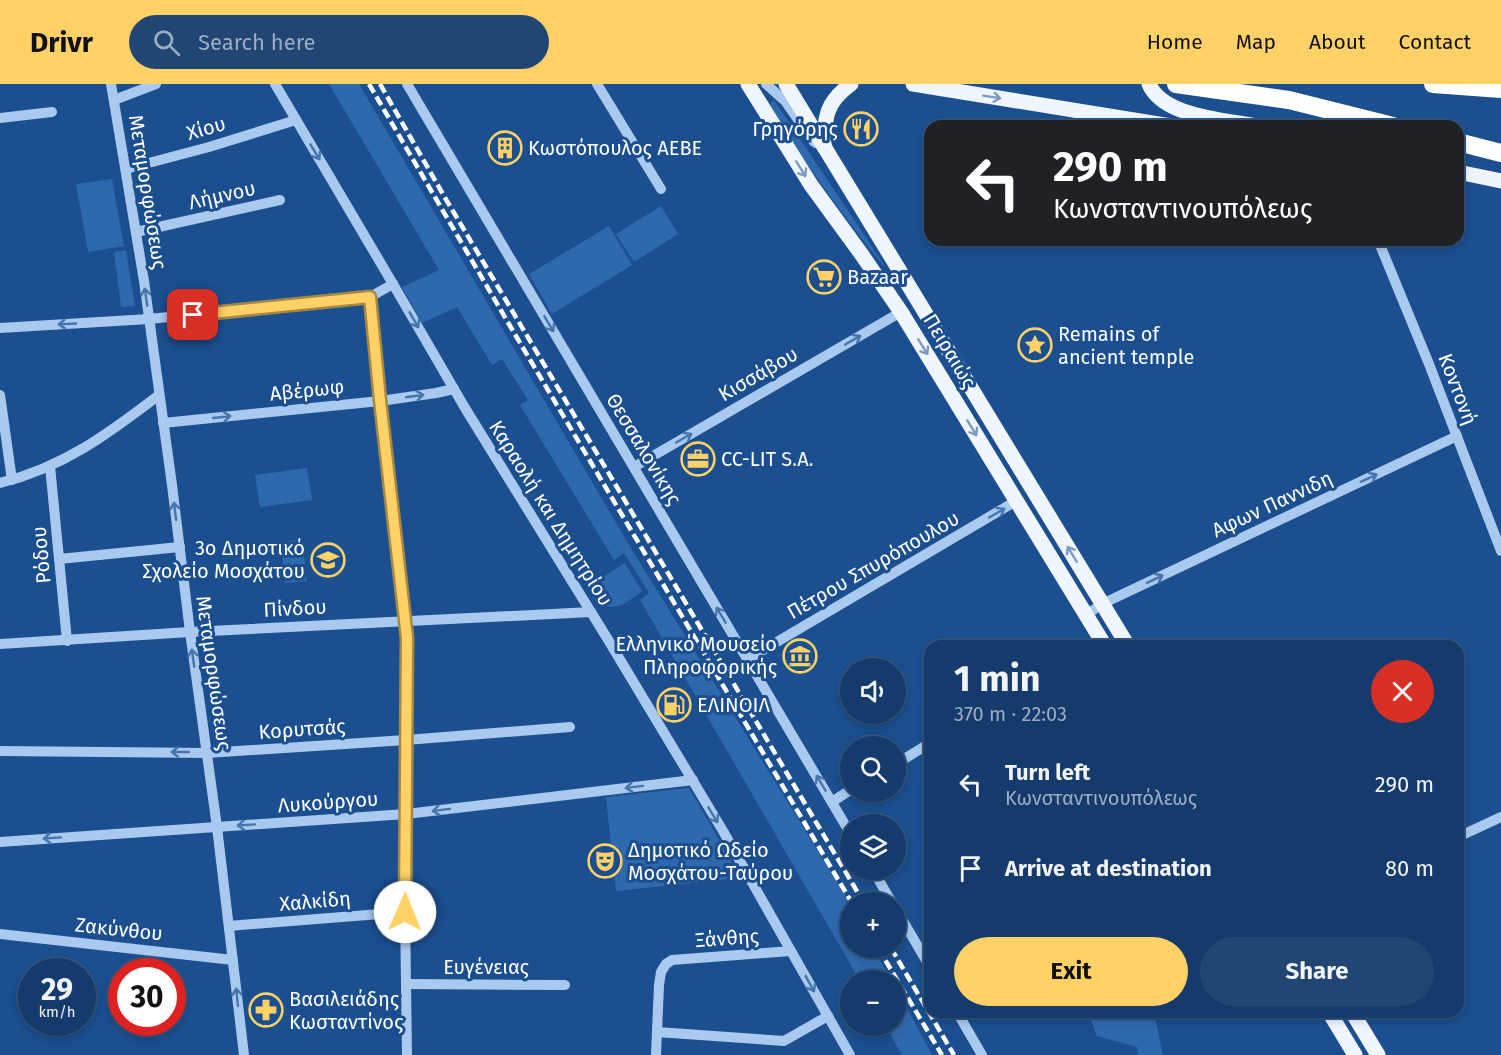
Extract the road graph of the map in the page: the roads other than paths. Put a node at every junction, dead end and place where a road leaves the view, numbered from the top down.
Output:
1 (111, 84) edge
2 (156, 84) edge
3 (275, 84) edge
4 (407, 84) edge
5 (597, 84) edge
6 (748, 84) edge
7 (766, 84) edge
8 (786, 84) edge
9 (851, 84) edge
10 (913, 84) edge
11 (1149, 84) edge
12 (1176, 84) edge
13 (1433, 84) edge
14 (1501, 89) edge
15 (114, 100) junction
16 (52, 111) dead end
17 (0, 118) edge
18 (296, 120) junction
19 (1135, 120) edge
20 (1223, 120) edge
21 (1369, 120) edge
22 (1464, 144) edge
23 (824, 147) junction
24 (1501, 153) edge
25 (126, 168) junction
26 (1464, 173) edge
27 (1501, 181) edge
28 (660, 189) dead end
29 (280, 200) dead end
30 (136, 232) junction
31 (1380, 246) edge
32 (393, 284) junction
33 (370, 297) junction
34 (901, 312) junction
35 (149, 319) junction
36 (0, 328) edge
37 (454, 389) junction
38 (0, 395) edge
39 (159, 395) junction
40 (380, 400) junction
41 (163, 423) junction
42 (1457, 436) junction
43 (50, 466) junction
44 (634, 467) junction
45 (12, 480) junction
46 (0, 483) edge
47 (1016, 501) junction
48 (180, 548) junction
49 (1501, 551) edge
50 (59, 559) junction
51 (1102, 604) junction
52 (591, 612) junction
53 (1086, 615) junction
54 (406, 621) junction
55 (190, 632) junction
56 (1097, 640) edge
57 (1124, 640) edge
58 (67, 641) junction
59 (0, 644) edge
60 (747, 659) junction
61 (570, 727) dead end
62 (406, 740) junction
63 (924, 747) edge
64 (0, 751) edge
65 (207, 753) junction
66 (906, 758) edge
67 (693, 780) junction
68 (840, 797) edge
69 (832, 802) junction
70 (406, 814) junction
71 (840, 816) edge
72 (1501, 817) edge
73 (217, 827) junction
74 (1464, 834) edge
75 (0, 842) edge
76 (405, 912) junction
77 (229, 926) junction
78 (906, 926) edge
79 (0, 934) edge
80 (791, 951) junction
81 (924, 957) edge
82 (233, 960) junction
83 (406, 984) junction
84 (565, 985) dead end
85 (828, 1016) junction
86 (960, 1018) edge
87 (1333, 1018) edge
88 (1356, 1018) edge
89 (657, 1032) junction
90 (244, 1055) edge
91 (407, 1055) edge
92 (656, 1055) edge
93 (850, 1055) edge
94 (982, 1055) edge
95 (1355, 1055) edge
96 (1378, 1055) edge

1 - 15 street, Μεταμορφώσεως
2 - 15 street
3 - 18 street, Καραολή και Δημητρίου
4 -> 44 street, Θεσσαλονίκης
5 - 28 street
6 -> 34 main road, Πειραιώς
7 - 23 street
8 - 23 main road, Πειραιώς
9 - 23 main road
10 -> 19 main road
11 - 20 main road
12 - 21 highway
13 - 14 highway
15 - 25 street, Μεταμορφώσεως
16 - 17 street
18 - 25 street, Χίου
18 -> 32 street, Καραολή και Δημητρίου
22 - 24 highway
51 -> 23 main road, Πειραιώς
25 - 30 street, Μεταμορφώσεως
26 - 27 main road
29 - 30 street, Λήμνου
35 -> 30 street, Μεταμορφώσεως
31 - 42 street, Κοντονή
32 - 33 street
32 -> 37 street, Καραολή και Δημητρίου
33 - 35 street
33 - 40 street
44 -> 34 street, Κισσάβου
34 -> 47 main road, Πειραιώς
35 -> 36 street
35 - 39 street, Μεταμορφώσεως
40 -> 37 street, Αβέρωφ
37 - 52 street, Καραολή και Δημητρίου
38 - 45 street
39 - 41 street, Μεταμορφώσεως
39 - 43 street
41 -> 40 street, Αβέρωφ
40 - 54 street
48 -> 41 street, Μεταμορφώσεως
42 - 49 street, Κοντονή
51 -> 42 street, Αφων Παννιδη
43 - 45 street
43 - 50 street, Ρόδου
60 -> 44 street, Θεσσαλονίκης
45 - 46 street
47 - 53 main road, Πειραιώς
60 -> 47 street, Πέτρου Σπυρόπουλου
48 - 50 street
48 - 55 street, Μεταμορφώσεως
50 - 58 street, Ρόδου
51 - 53 street, Αφων Παννιδη
51 - 57 main road, Πειραιώς
52 - 54 street, Πίνδου
52 - 67 street, Καραολή και Δημητρίου
53 - 56 main road, Πειραιώς
54 - 55 street, Πίνδου
54 - 62 street
55 - 58 street, Πίνδου
65 -> 55 street, Μεταμορφώσεως
58 - 59 street, Πίνδου
69 -> 60 street, Θεσσαλονίκης
61 - 62 street, Κορυτσάς
62 - 65 street, Κορυτσάς
62 - 70 street
63 - 66 street
65 -> 64 street, Κορυτσάς
65 - 73 street, Μεταμορφώσεως
67 -> 70 street, Λυκούργου
67 -> 80 street, Καραολή και Δημητρίου
68 - 69 street
69 - 71 street, Θεσσαλονίκης
70 -> 73 street, Λυκούργου
70 - 76 street
72 - 74 street
73 -> 75 street, Λυκούργου
73 - 77 street, Μεταμορφώσεως
76 - 77 street, Χαλκίδη
76 - 83 street
77 - 82 street, Μεταμορφώσεως
78 - 81 street
79 - 82 street, Ζακύνθου
80 -> 85 street, Καραολή και Δημητρίου
80 - 89 street, Ξάνθης
90 -> 82 street, Μεταμορφώσεως
83 - 84 street, Ευγένειας
83 - 91 street
85 - 89 street
85 - 93 street, Καραολή και Δημητρίου
86 - 94 street
87 - 95 main road
88 - 96 main road
89 - 92 street

